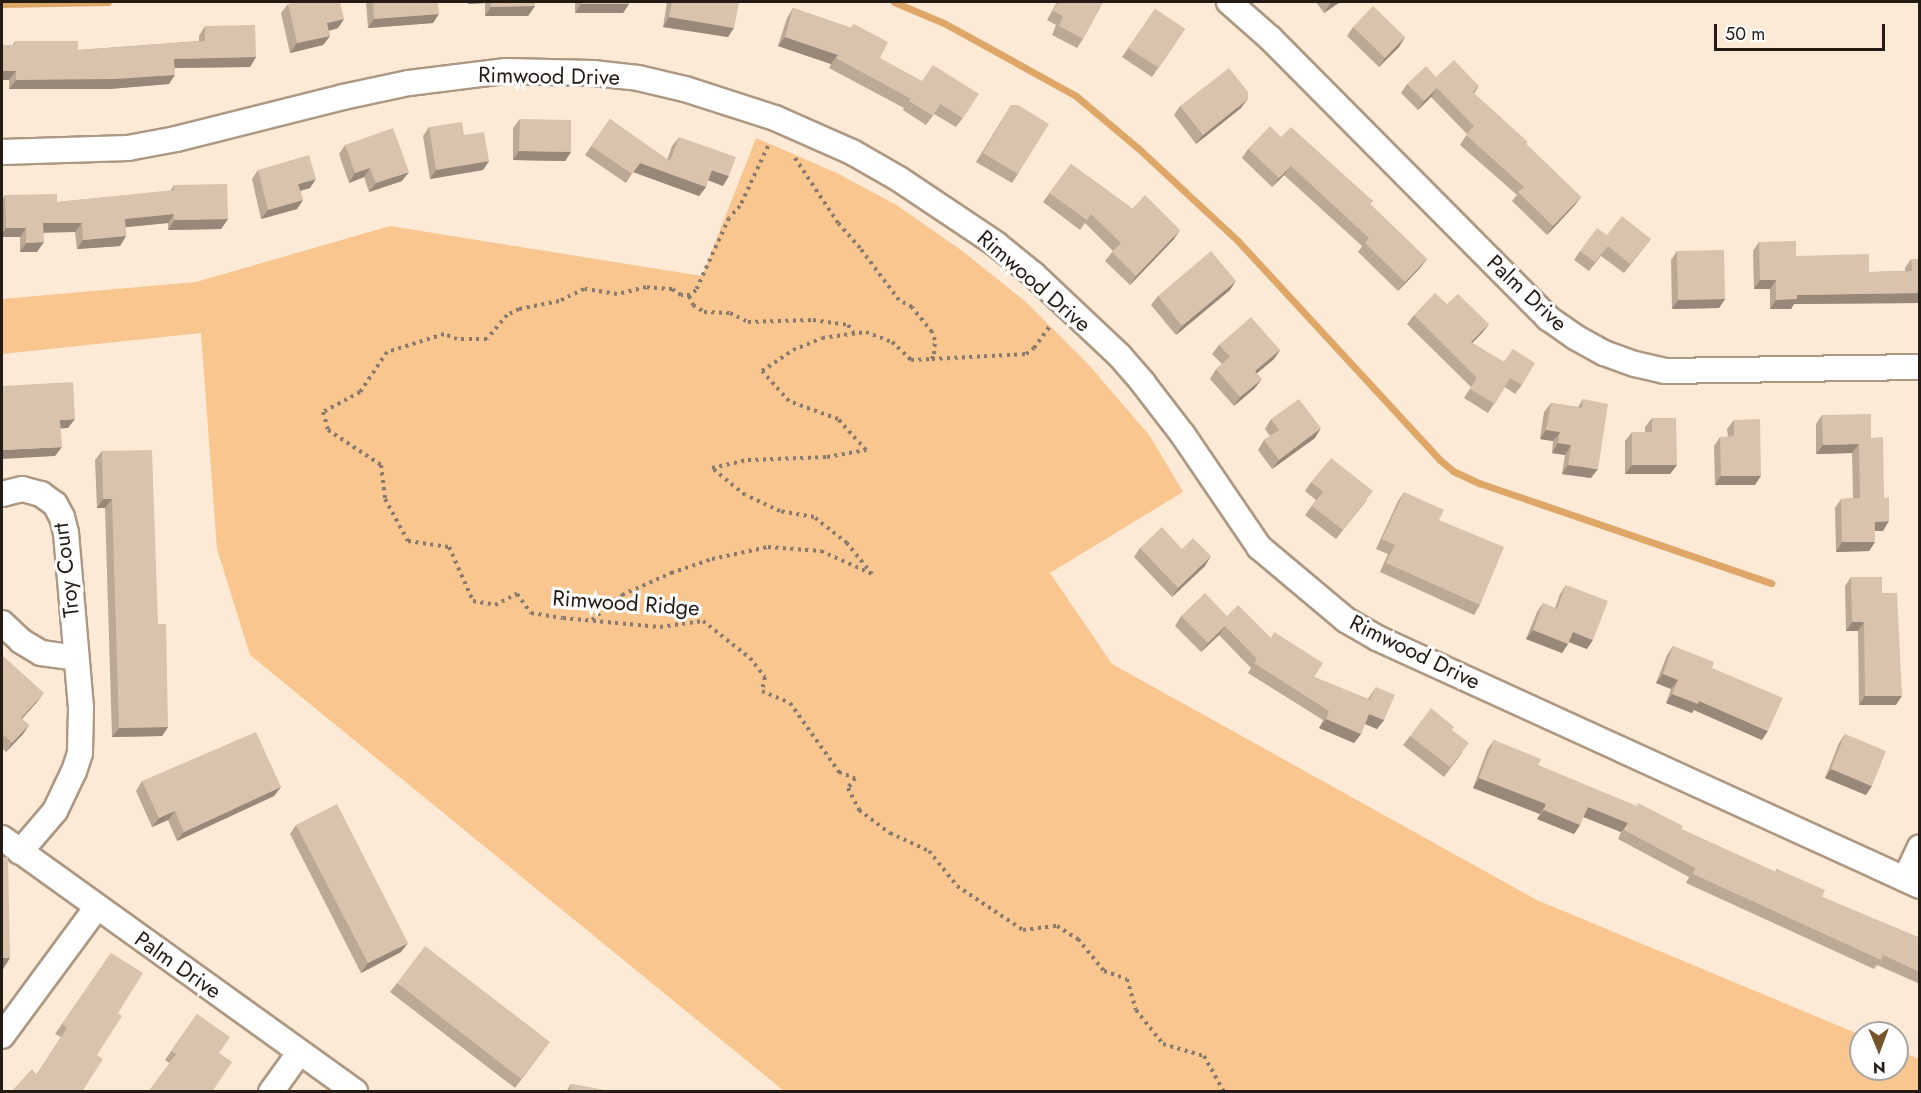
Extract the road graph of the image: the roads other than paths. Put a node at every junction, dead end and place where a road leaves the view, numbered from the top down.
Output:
1 (1229, 2) edge
2 (2, 152) edge
3 (1920, 367) edge
4 (2, 494) edge
5 (2, 623) edge
6 (75, 658) junction
7 (11, 845) edge
8 (1920, 847) edge
9 (1912, 883) edge
10 (97, 907) junction
11 (2, 1036) edge
12 (300, 1052) junction
13 (271, 1092) edge
14 (355, 1092) edge

1 - 3 street, Palm Drive
2 - 9 street, Rimwood Drive
4 - 6 street, Troy Court
5 - 6 street
6 - 7 street, Troy Court
7 - 10 street, Palm Drive
8 - 9 street
10 - 11 street
10 - 12 street, Palm Drive
12 - 13 street
12 - 14 street, Palm Drive

